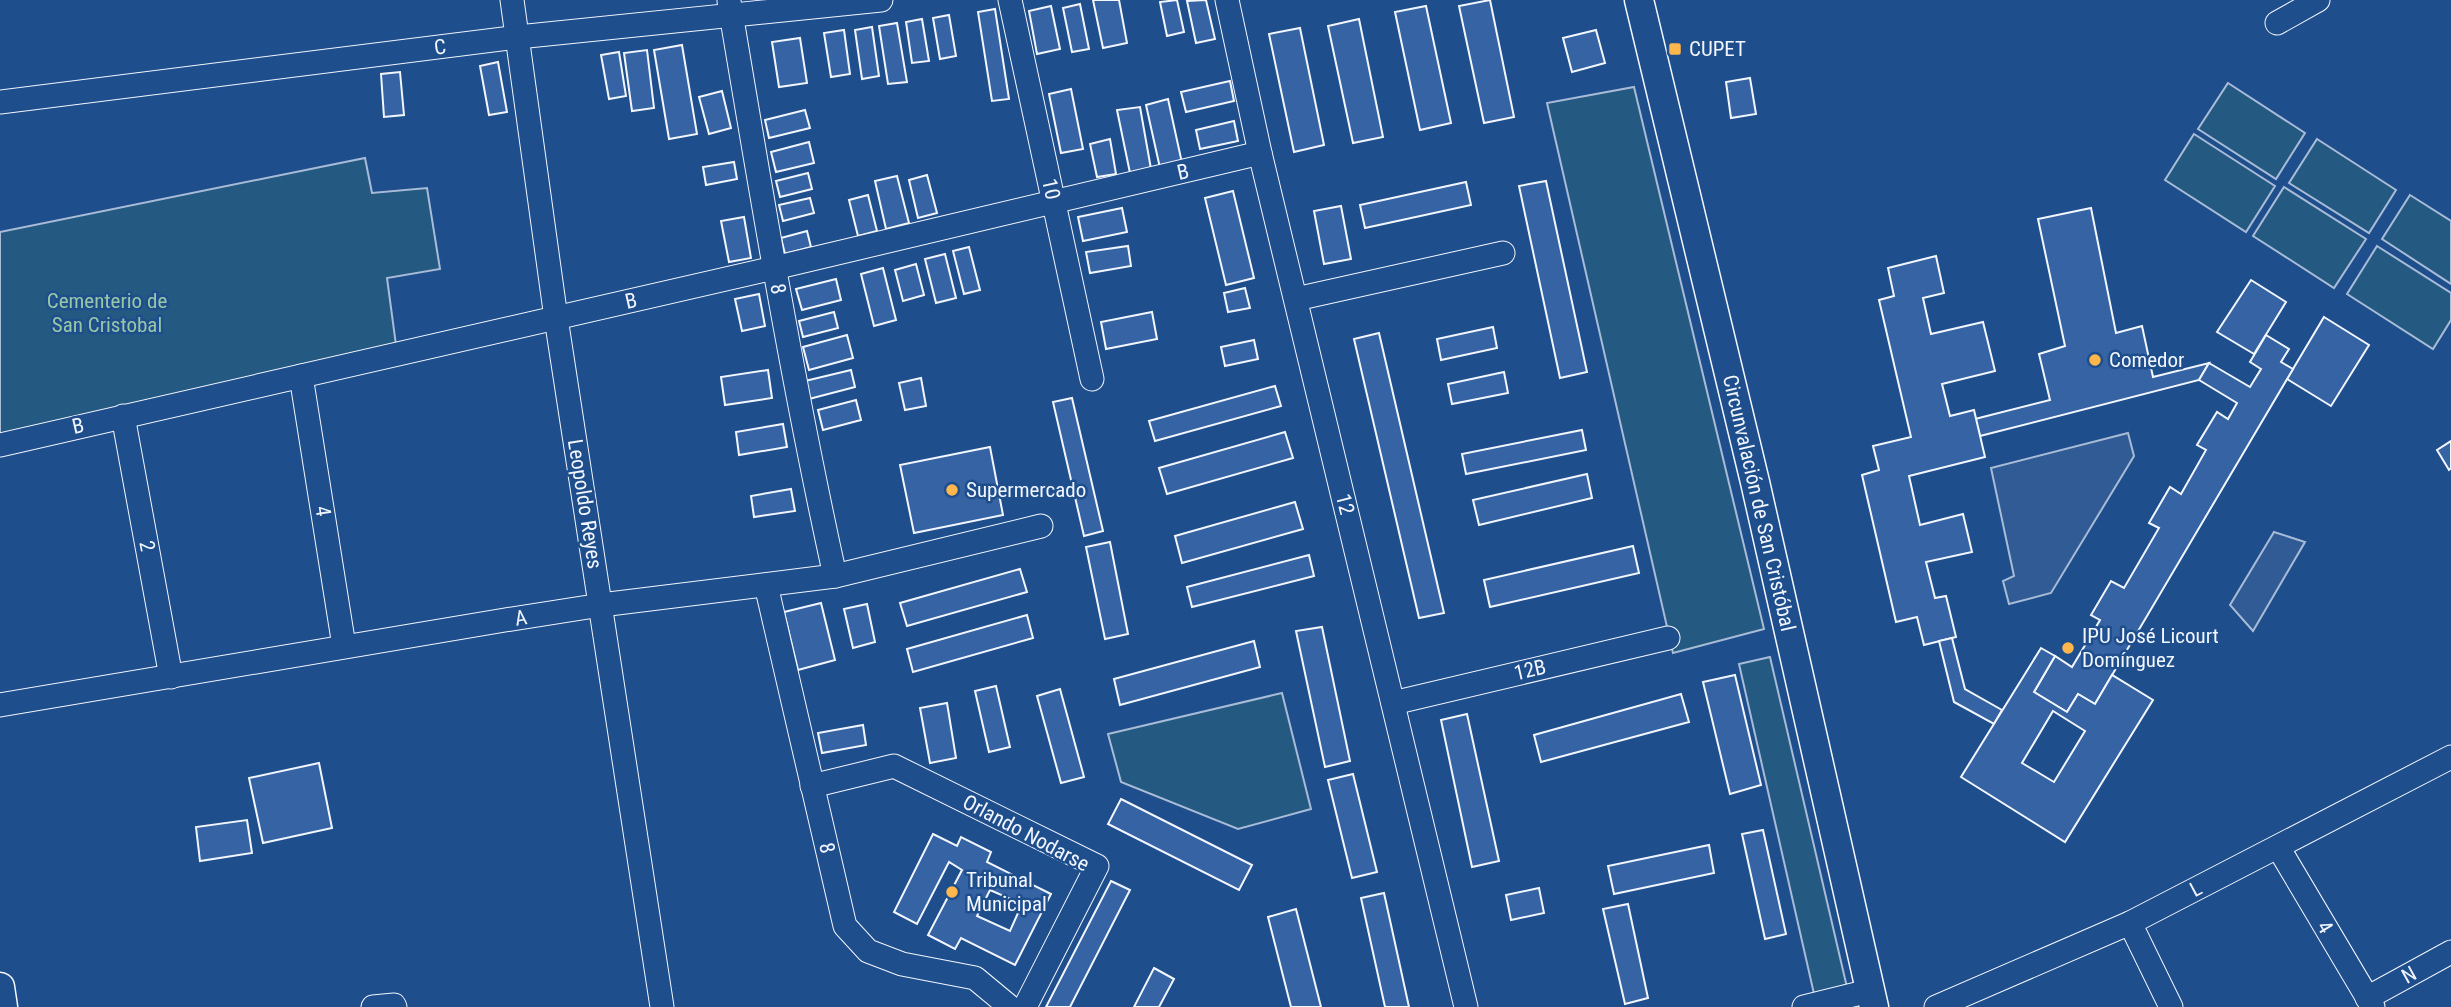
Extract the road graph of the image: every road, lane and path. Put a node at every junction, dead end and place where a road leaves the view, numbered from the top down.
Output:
1 (512, 0) edge
2 (881, 0) edge
3 (1010, 0) edge
4 (1227, 0) edge
5 (1639, 0) edge
6 (2318, 0) edge
7 (730, 8) edge
8 (2277, 23) dead end
9 (518, 37) junction
10 (0, 102) edge
11 (1261, 153) junction
12 (1054, 202) junction
13 (1503, 253) dead end
14 (774, 268) junction
15 (1296, 299) junction
16 (556, 318) junction
17 (301, 376) junction
18 (1092, 379) dead end
19 (122, 416) junction
20 (0, 445) edge
21 (1041, 526) dead end
22 (835, 576) junction
23 (766, 585) junction
24 (601, 606) junction
25 (1668, 638) dead end
26 (344, 646) junction
27 (171, 677) junction
28 (1393, 702) junction
29 (0, 705) edge
30 (2451, 757) edge
31 (812, 786) junction
32 (2278, 846) junction
33 (2130, 923) junction
34 (2451, 952) edge
35 (0, 987) edge
36 (1872, 999) edge
37 (2370, 1003) edge
38 (3, 1007) edge
39 (662, 1007) edge
40 (1010, 1007) edge
41 (1025, 1007) edge
42 (1466, 1007) edge
43 (1804, 1007) edge
44 (1936, 1007) edge
45 (2171, 1007) edge

1 - 9 street, Leopoldo Reyes
2 - 7 street, C
3 - 12 street, 10
4 - 11 street, 12
5 - 36 main road, Circunvalación de San Cristóbal
6 - 8 street
7 - 9 street, C
7 - 14 street, 8
9 - 10 street, C
9 - 16 street, Leopoldo Reyes
11 - 12 street, B
11 - 15 street, 12
12 - 14 street, B
12 - 18 street, 10
13 - 15 street
14 - 16 street, B
14 - 22 street, 8
15 - 28 street, 12
16 - 17 street, B
16 - 24 street, Leopoldo Reyes
17 - 19 street, B
17 - 26 street, 4
19 - 20 street, B
19 - 27 street, 2
21 - 22 street, A
22 - 23 street, A
23 - 24 street, A
23 - 31 street, 8
24 - 26 street, A
24 - 39 street, Leopoldo Reyes
25 - 28 street, 12B
26 - 27 street, A
27 - 29 street, A
28 - 42 street, 12
30 - 32 street, L
31 - 40 street, 8
31 - 41 street, Orlando Nodarse
32 - 33 street, L
32 - 37 street, 4
33 - 44 street, L
33 - 45 street
34 - 37 street, N
35 - 38 main road
36 - 43 street

